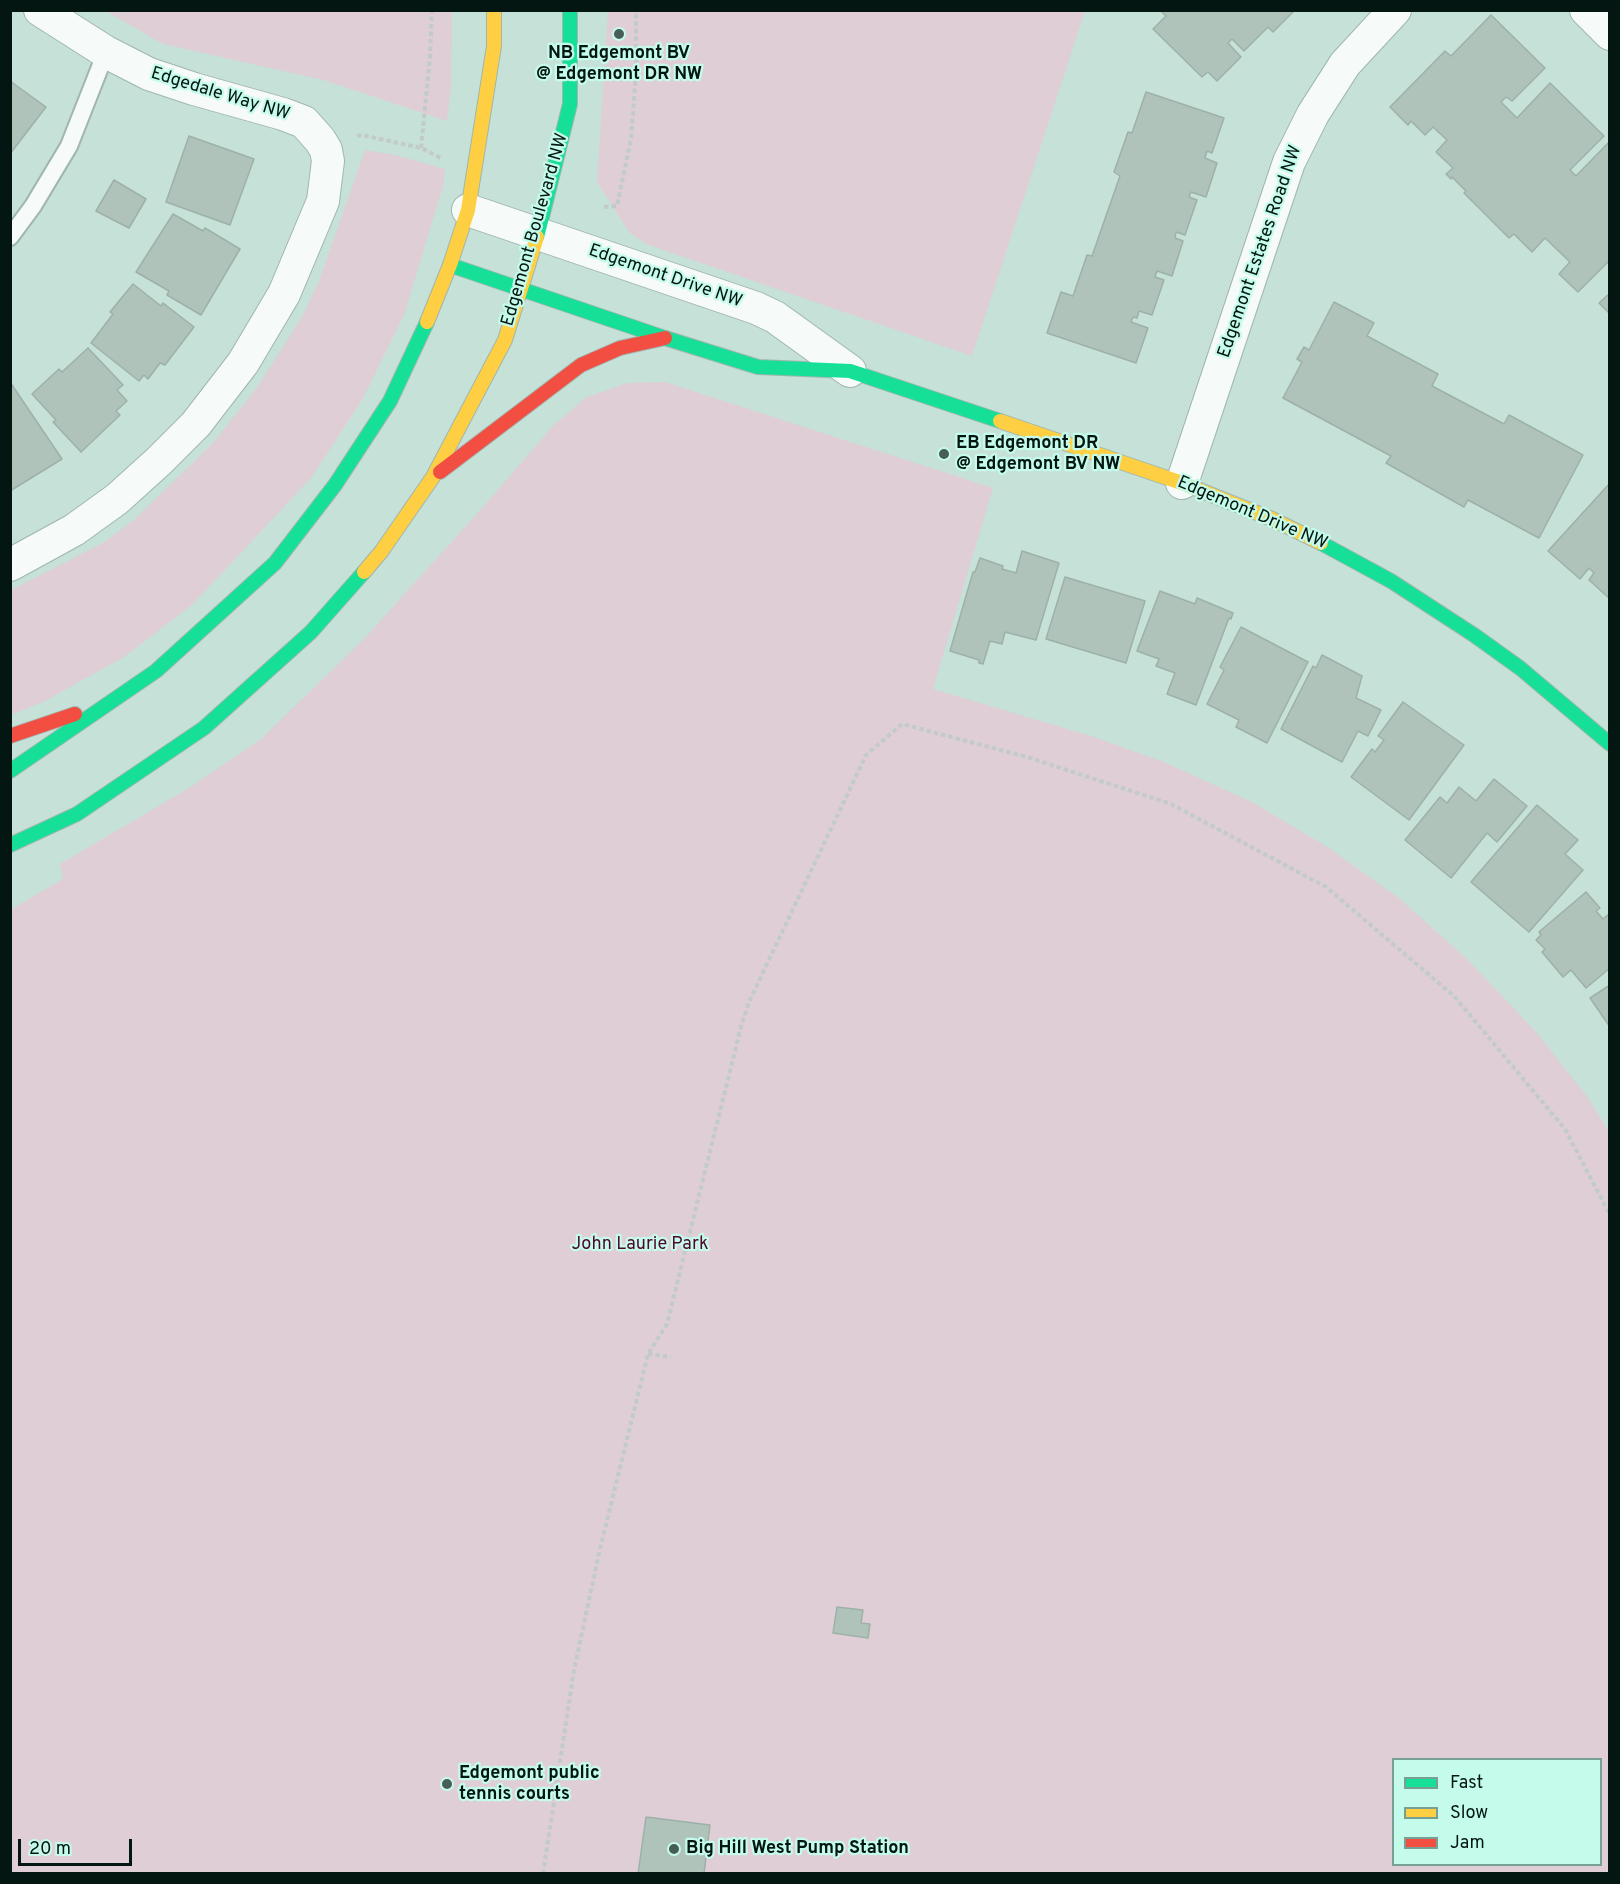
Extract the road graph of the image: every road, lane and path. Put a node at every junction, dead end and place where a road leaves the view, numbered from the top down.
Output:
1 (40, 10) edge
2 (432, 10) edge
3 (494, 10) edge
4 (570, 10) edge
5 (636, 10) edge
6 (1395, 10) edge
7 (1586, 10) edge
8 (1610, 34) edge
9 (105, 52) junction
10 (320, 140) junction
11 (421, 148) junction
12 (447, 161) dead end
13 (604, 207) dead end
14 (468, 210) junction
15 (538, 234) junction
16 (10, 237) edge
17 (450, 265) junction
18 (522, 290) junction
19 (665, 338) junction
20 (850, 371) junction
21 (433, 477) junction
22 (1182, 483) junction
23 (10, 565) edge
24 (110, 702) junction
25 (10, 736) edge
26 (1610, 744) edge
27 (10, 771) edge
28 (10, 845) edge
29 (1610, 1215) edge
30 (648, 1354) junction
31 (671, 1357) dead end
32 (543, 1874) edge

1 - 9 street, Edgedale Way NW
2 - 11 path
3 - 14 main road
4 - 15 main road, Edgemont Boulevard NW
5 - 13 path
6 - 22 street, Edgemont Estates Road NW
7 - 8 street
9 - 10 street, Edgedale Way NW
9 - 16 lane
10 - 11 path
10 - 23 street
11 - 12 path
14 - 15 street, Edgemont Drive NW
14 - 17 main road
15 - 18 main road, Edgemont Boulevard NW
15 - 20 street, Edgemont Drive NW
17 - 18 main road, Edgemont Drive NW
17 - 24 main road
18 - 19 main road, Edgemont Drive NW
18 - 21 main road, Edgemont Boulevard NW
19 - 20 main road, Edgemont Drive NW
19 - 21 main road
20 - 22 main road, Edgemont Drive NW
21 - 28 main road, Edgemont Boulevard NW
22 - 26 main road, Edgemont Drive NW
24 - 25 main road
24 - 27 main road
29 - 30 path
30 - 31 path
30 - 32 path

